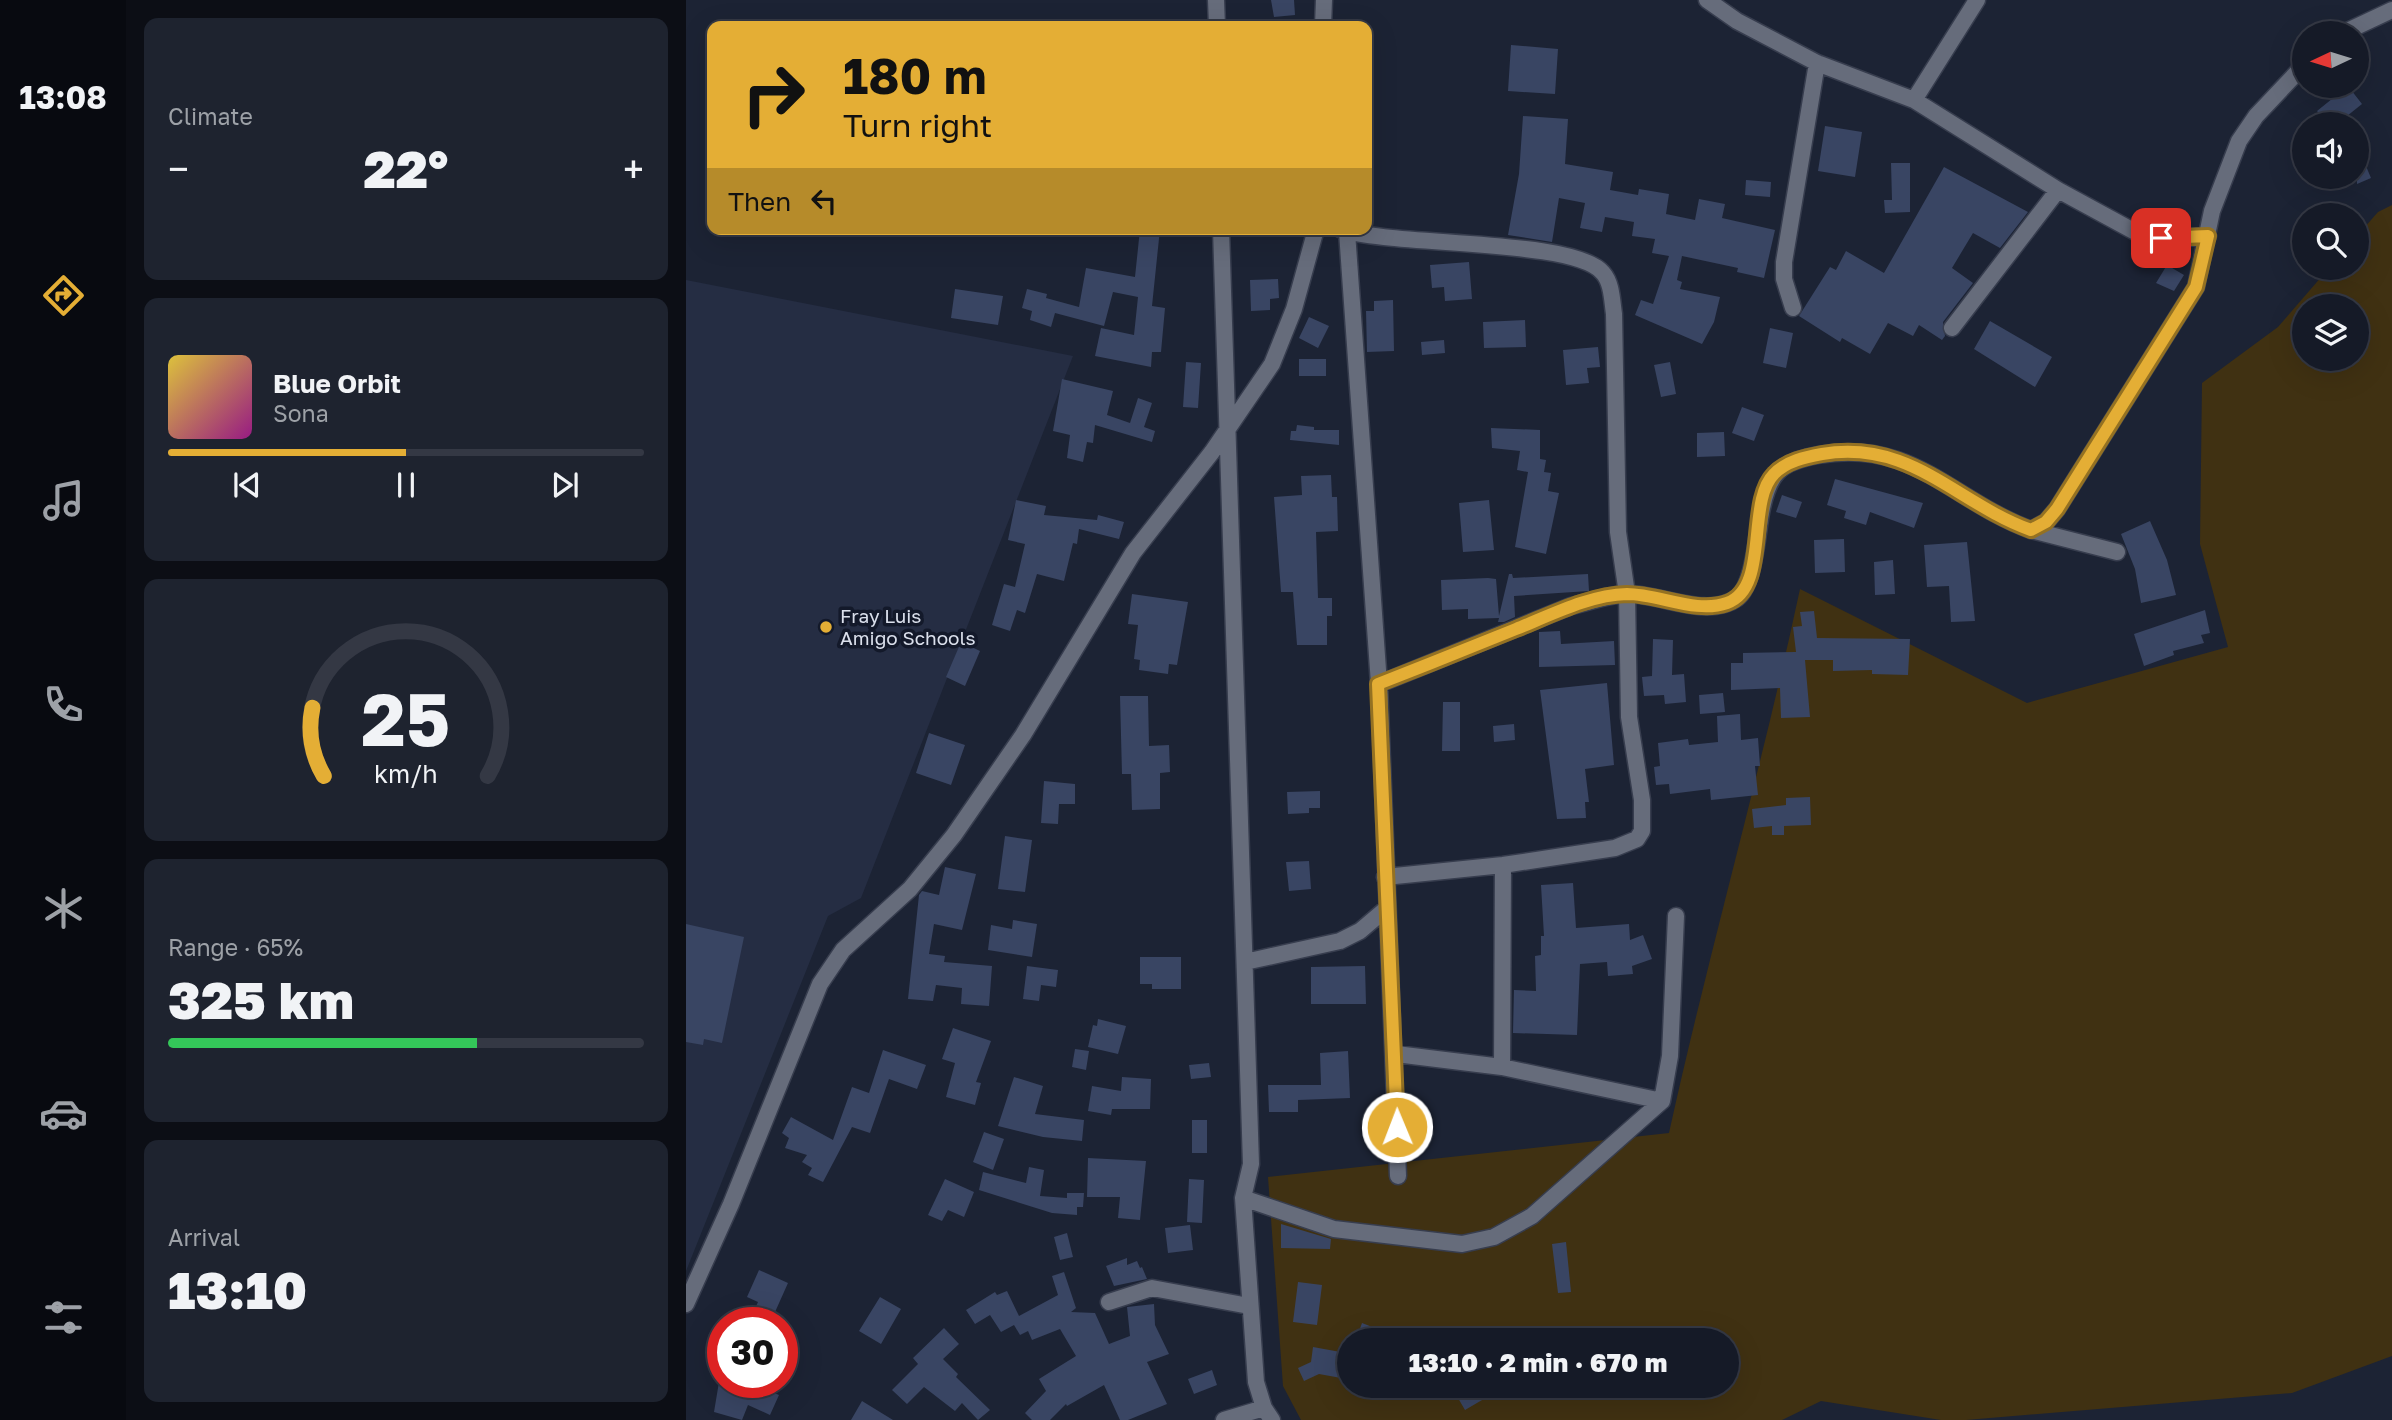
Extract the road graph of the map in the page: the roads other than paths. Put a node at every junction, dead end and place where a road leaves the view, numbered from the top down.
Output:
1 (1216, 0) edge
2 (1324, 0) edge
3 (1707, 0) edge
4 (1977, 0) edge
5 (2392, 10) edge
6 (1216, 21) edge
7 (1323, 21) edge
8 (2369, 21) edge
9 (1817, 64) junction
10 (2292, 78) edge
11 (1914, 100) junction
12 (2058, 190) junction
13 (1372, 233) edge
14 (1221, 235) edge
15 (1314, 235) edge
16 (1343, 235) edge
17 (2208, 236) junction
18 (1793, 308) dead end
19 (1952, 328) dead end
20 (1226, 432) junction
21 (2031, 530) junction
22 (2117, 552) dead end
23 (1627, 594) junction
24 (1378, 684) junction
25 (1240, 837) junction
26 (1503, 865) junction
27 (1385, 877) junction
28 (1387, 908) junction
29 (1676, 916) dead end
30 (1245, 962) junction
31 (1396, 1054) junction
32 (1502, 1066) junction
33 (1662, 1101) junction
34 (1251, 1164) junction
35 (1398, 1176) dead end
36 (1243, 1198) junction
37 (1109, 1303) dead end
38 (686, 1304) edge
39 (1249, 1306) junction
40 (1268, 1414) edge
41 (1224, 1420) edge

1 - 6 street
2 - 7 street
3 - 9 street
4 - 11 street
5 - 8 street
9 - 11 street
9 - 18 street
10 - 17 street
11 - 12 street
12 - 17 street
12 - 19 street
13 - 23 street
14 - 20 street
15 - 20 street
16 - 24 street
17 - 21 street
20 - 25 street
20 - 38 street
21 - 22 street
21 - 23 street
23 - 24 street
23 - 26 street
24 - 27 street
25 - 30 street
25 - 34 street
26 - 27 street
26 - 32 street
27 - 28 street
28 - 30 street
28 - 31 street
29 - 33 street
30 - 34 street
31 - 32 street
31 - 35 street
32 - 33 street
33 - 36 street
34 - 36 street
36 - 39 street
37 - 39 street
39 - 40 street
40 - 41 street

